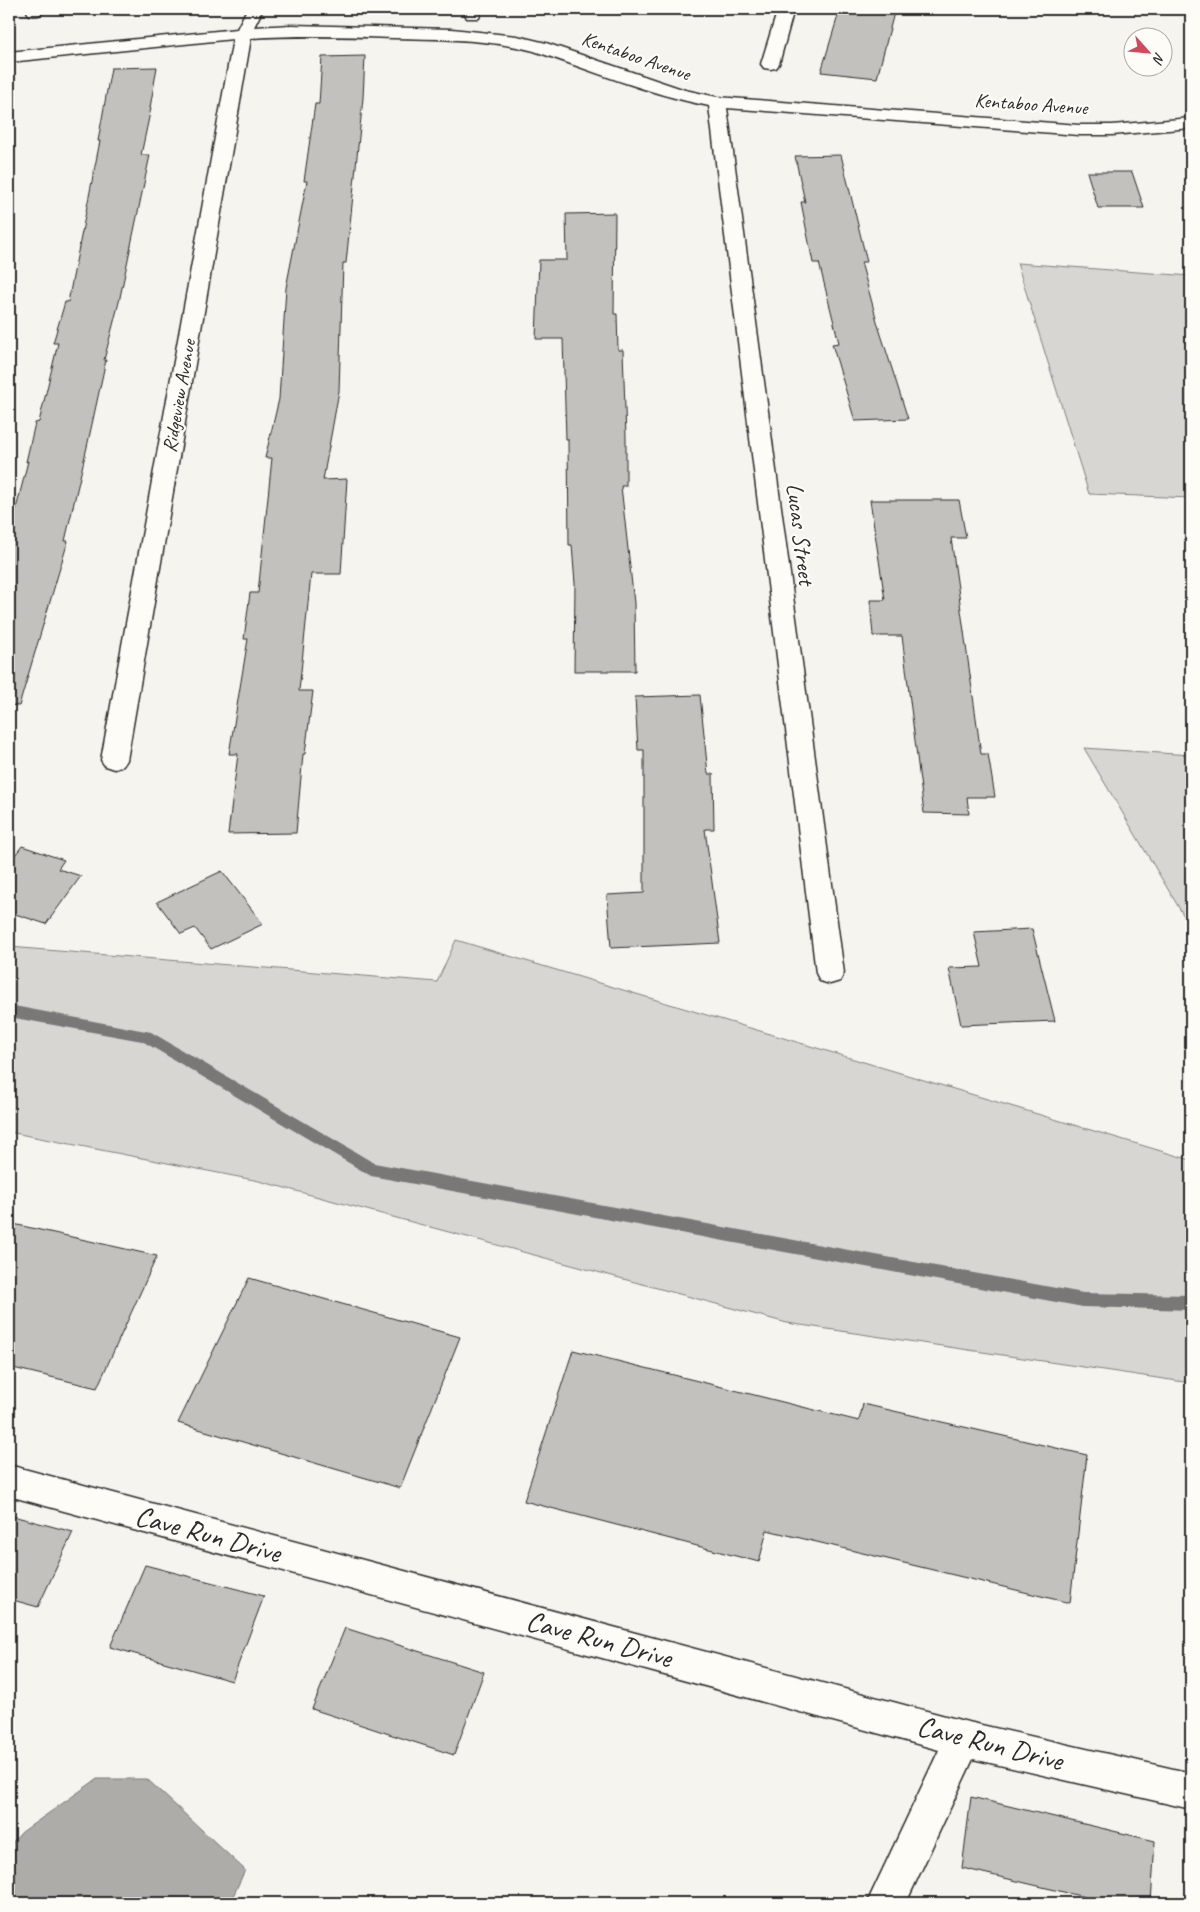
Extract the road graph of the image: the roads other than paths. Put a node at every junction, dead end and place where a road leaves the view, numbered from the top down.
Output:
1 (255, 9) edge
2 (786, 9) edge
3 (244, 33) junction
4 (9, 57) edge
5 (770, 64) dead end
6 (717, 102) junction
7 (1191, 123) edge
8 (114, 760) dead end
9 (830, 973) dead end
10 (9, 1480) edge
11 (964, 1738) junction
12 (1191, 1791) edge
13 (886, 1903) edge

1 - 3 street, Ridgeview Avenue
2 - 5 street
3 - 4 street, Kentaboo Avenue
3 - 6 street, Kentaboo Avenue
3 - 8 street, Ridgeview Avenue
6 - 7 street, Kentaboo Avenue
6 - 9 street, Lucas Street
10 - 11 street, Cave Run Drive
11 - 12 street, Cave Run Drive
11 - 13 street

